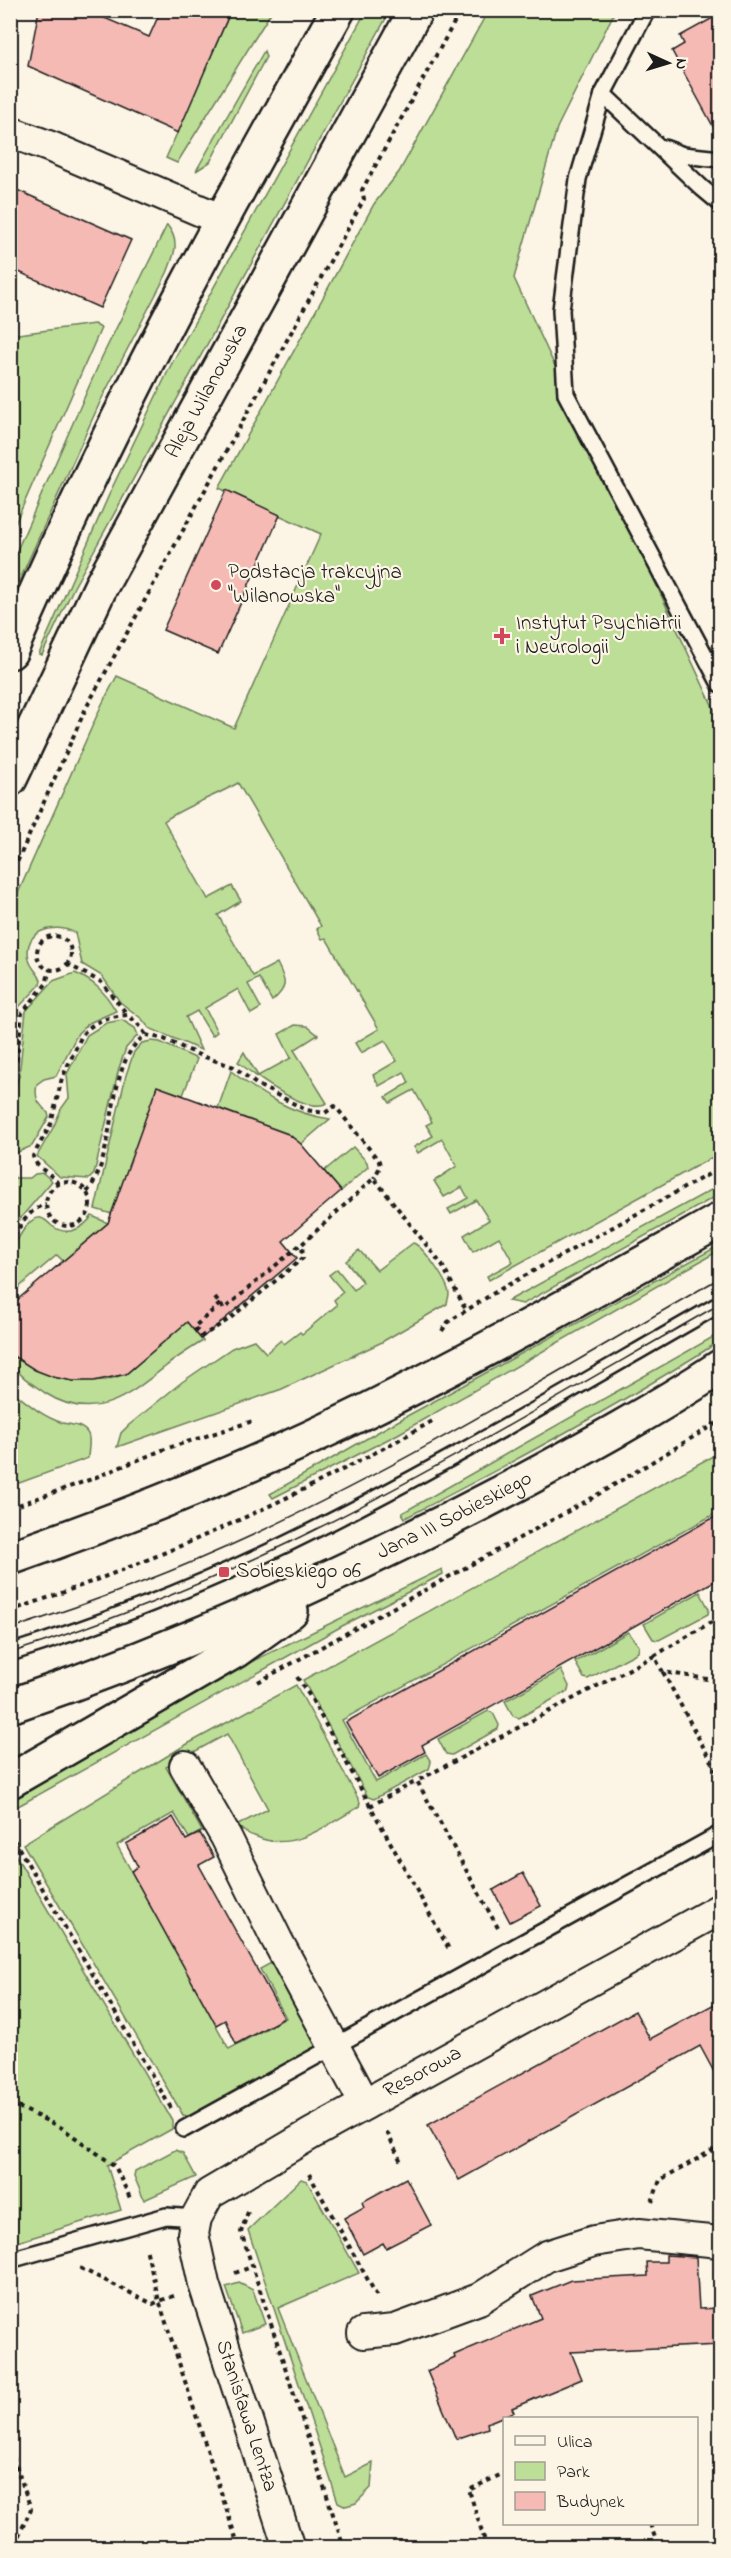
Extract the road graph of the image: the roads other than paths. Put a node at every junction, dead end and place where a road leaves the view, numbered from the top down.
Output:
1 (338, 10) edge
2 (416, 10) edge
3 (647, 10) edge
4 (603, 93) junction
5 (10, 132) edge
6 (656, 144) junction
7 (720, 159) edge
8 (720, 203) edge
9 (220, 219) junction
10 (10, 652) edge
11 (720, 684) edge
12 (10, 779) edge
13 (720, 1220) edge
14 (720, 1304) edge
15 (720, 1368) edge
16 (10, 1558) edge
17 (347, 1570) junction
18 (10, 1653) edge
19 (10, 1706) edge
20 (185, 1766) dead end
21 (10, 1781) edge
22 (720, 1834) edge
23 (720, 1909) edge
24 (335, 2047) junction
25 (365, 2104) junction
26 (184, 2129) road end
27 (196, 2218) junction
28 (720, 2242) edge
29 (10, 2260) edge
30 (363, 2333) dead end
31 (289, 2547) edge

1 - 9 main road
2 - 12 main road, Aleja Wilanowska
3 - 4 lane
4 - 6 lane
4 - 11 lane
5 - 9 street
6 - 7 lane
6 - 8 lane
9 - 10 main road
13 - 16 main road
14 - 18 lane
15 - 17 main road, Jana III Sobieskiego
17 - 19 main road, Jana III Sobieskiego
17 - 21 main road
20 - 24 street
22 - 24 lane
23 - 25 street, Resorowa
24 - 25 street
24 - 26 lane
25 - 27 street, Resorowa
27 - 29 lane
27 - 31 street, Stanisława Lentza
28 - 30 street

